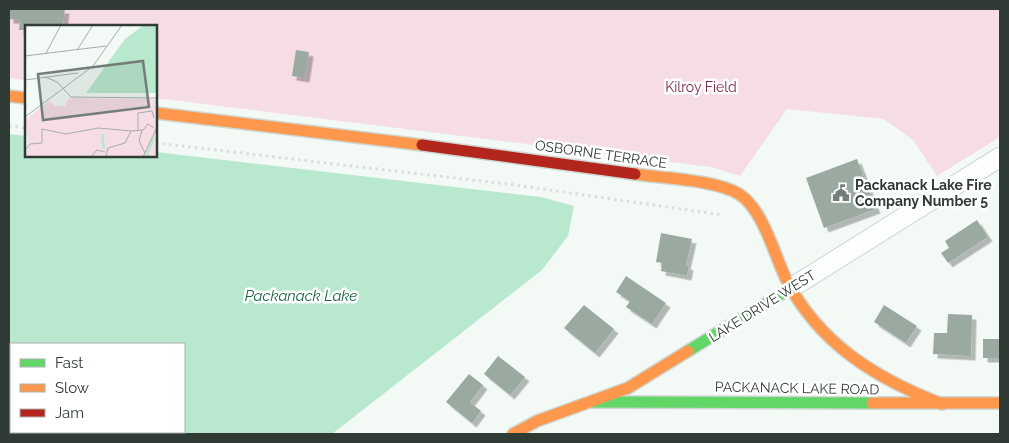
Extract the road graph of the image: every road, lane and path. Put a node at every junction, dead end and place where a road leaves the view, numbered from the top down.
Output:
1 (9, 96) edge
2 (25, 98) edge
3 (158, 113) edge
4 (9, 126) edge
5 (25, 128) edge
6 (158, 143) edge
7 (1000, 156) edge
8 (723, 215) dead end
9 (791, 288) junction
10 (852, 359) junction
11 (860, 375) dead end
12 (675, 389) dead end
13 (593, 402) junction
14 (702, 402) junction
15 (1000, 403) edge
16 (942, 404) junction
17 (513, 434) edge

1 - 2 street
3 - 9 street, OSBORNE TERRACE
4 - 5 path
6 - 8 path
7 - 9 street, LAKE DRIVE WEST
9 - 10 street, OSBORNE TERRACE
9 - 13 street, LAKE DRIVE WEST
10 - 11 street
10 - 16 street, OSBORNE TERRACE
12 - 14 street
13 - 14 street, PACKANACK LAKE ROAD
13 - 17 street, LAKE DRIVE WEST
14 - 16 street, PACKANACK LAKE ROAD
15 - 16 street, PACKANACK LAKE ROAD

